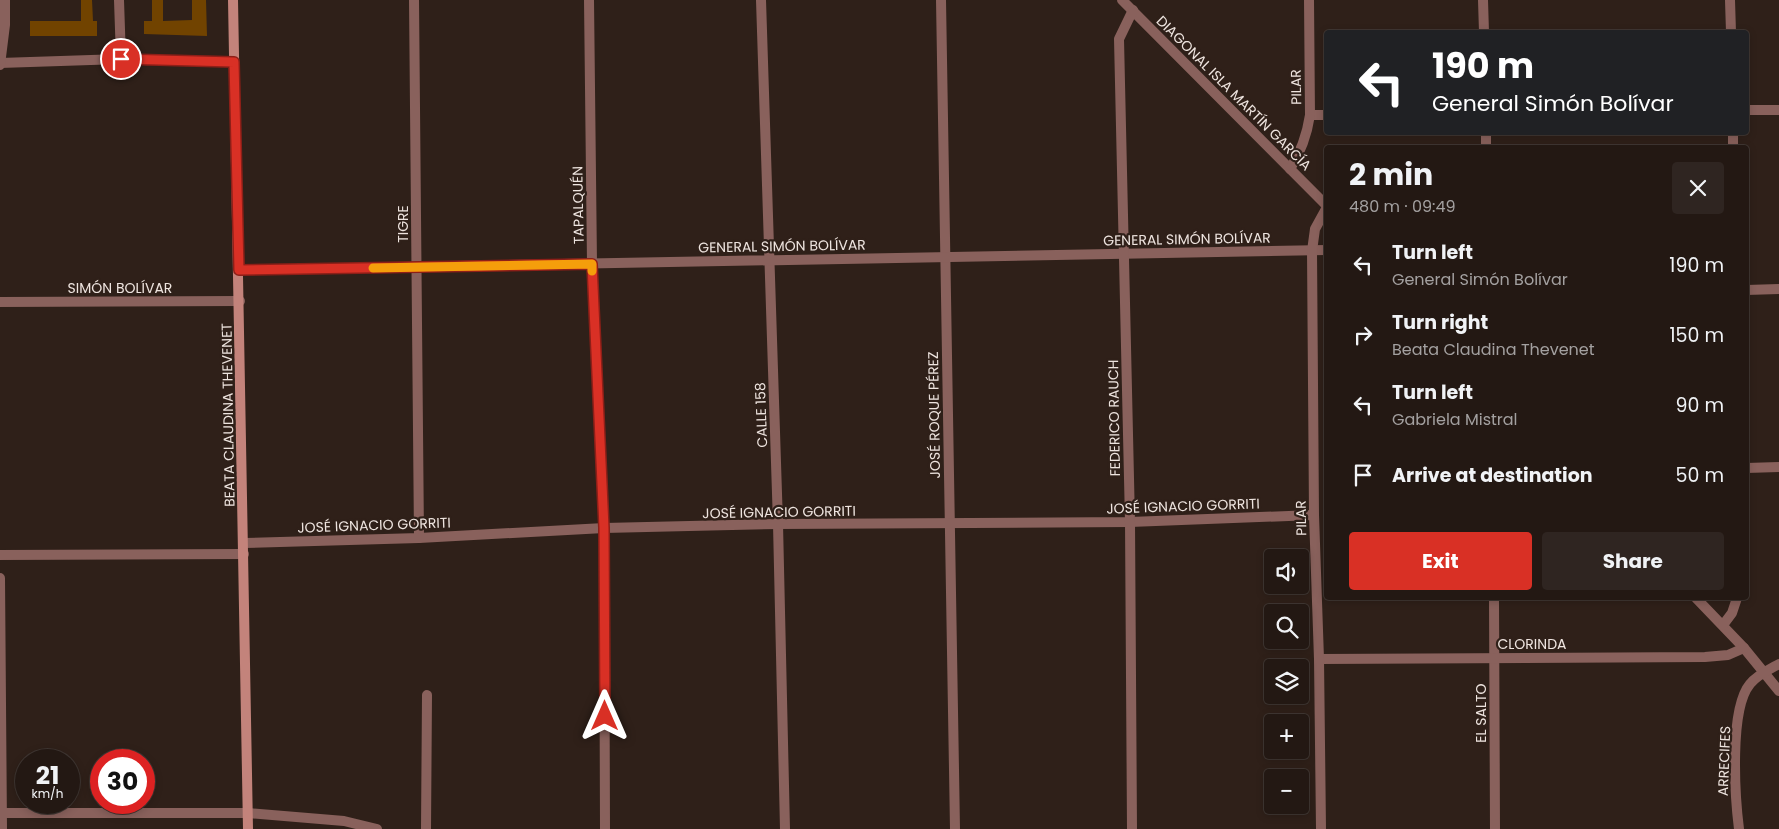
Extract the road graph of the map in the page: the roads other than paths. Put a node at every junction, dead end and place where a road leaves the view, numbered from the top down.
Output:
1 (5, 0) edge
2 (119, 0) edge
3 (233, 0) edge
4 (414, 0) edge
5 (589, 0) edge
6 (761, 0) edge
7 (941, 0) edge
8 (1122, 0) edge
9 (1309, 0) edge
10 (1483, 0) edge
11 (1730, 0) edge
12 (1133, 10) junction
13 (1484, 30) edge
14 (1731, 30) edge
15 (121, 59) junction
16 (234, 62) junction
17 (0, 63) edge
18 (1749, 110) edge
19 (1779, 110) edge
20 (1310, 115) junction
21 (1324, 115) edge
22 (1290, 169) junction
23 (1324, 205) edge
24 (1324, 211) edge
25 (1324, 250) edge
26 (1312, 251) junction
27 (1123, 254) junction
28 (945, 257) junction
29 (769, 260) junction
30 (592, 264) junction
31 (417, 268) junction
32 (239, 270) junction
33 (1779, 289) edge
34 (1749, 290) edge
35 (240, 301) junction
36 (0, 302) edge
37 (1779, 467) edge
38 (1749, 468) edge
39 (1314, 515) junction
40 (1130, 522) junction
41 (778, 524) junction
42 (950, 525) junction
43 (604, 528) junction
44 (419, 538) junction
45 (244, 543) junction
46 (244, 554) junction
47 (0, 556) edge
48 (0, 578) edge
49 (1494, 600) edge
50 (1698, 600) edge
51 (1736, 600) edge
52 (1722, 625) junction
53 (1744, 648) junction
54 (1494, 658) junction
55 (1319, 659) junction
56 (1779, 664) edge
57 (1764, 672) junction
58 (1779, 691) edge
59 (427, 694) dead end
60 (1, 813) edge
61 (248, 813) junction
62 (2, 829) edge
63 (248, 829) edge
64 (377, 829) edge
65 (426, 829) edge
66 (605, 829) edge
67 (784, 829) edge
68 (955, 829) edge
69 (1132, 829) edge
70 (1321, 829) edge
71 (1495, 829) edge
72 (1739, 829) edge

1 - 17 street
2 - 15 street
3 - 16 main road, BEATA CLAUDINA THEVENET
4 - 31 street, TIGRE
5 - 30 street, TAPALQUÉN
6 - 29 street, CALLE 158
7 - 28 street, JOSÉ ROQUE PÉREZ
8 - 12 street, DIAGONAL ISLA MARTÍN GARCÍA
9 - 20 street, PILAR
10 - 13 street
11 - 14 street
12 - 22 street, DIAGONAL ISLA MARTÍN GARCÍA
12 - 27 street, FEDERICO RAUCH
15 - 16 street
15 - 17 street
16 - 32 main road, BEATA CLAUDINA THEVENET
18 - 19 street
20 - 21 street
20 - 22 street, PILAR
22 - 23 street, DIAGONAL ISLA MARTÍN GARCÍA
24 - 26 street, PILAR
25 - 26 street, GENERAL SIMÓN BOLÍVAR
26 - 27 street, GENERAL SIMÓN BOLÍVAR
26 - 39 street, PILAR
27 - 28 street, GENERAL SIMÓN BOLÍVAR
27 - 40 street, FEDERICO RAUCH
28 - 29 street, GENERAL SIMÓN BOLÍVAR
28 - 42 street, JOSÉ ROQUE PÉREZ
29 - 30 street, GENERAL SIMÓN BOLÍVAR
29 - 41 street, CALLE 158
30 - 31 street, GENERAL SIMÓN BOLÍVAR
30 - 43 street, TAPALQUÉN
31 - 32 street, GENERAL SIMÓN BOLÍVAR
31 - 44 street, TIGRE
32 - 35 main road, BEATA CLAUDINA THEVENET
33 - 34 street
35 - 36 street, SIMÓN BOLÍVAR
35 - 45 main road, BEATA CLAUDINA THEVENET
37 - 38 street
39 - 40 street, JOSÉ IGNACIO GORRITI
39 - 55 street, PILAR
40 - 42 street, JOSÉ IGNACIO GORRITI
40 - 69 street, FEDERICO RAUCH
41 - 42 street, JOSÉ IGNACIO GORRITI
41 - 43 street, JOSÉ IGNACIO GORRITI
41 - 67 street, CALLE 158
42 - 68 street, JOSÉ ROQUE PÉREZ
43 - 44 street, JOSÉ IGNACIO GORRITI
43 - 66 street, TAPALQUÉN
44 - 45 street, JOSÉ IGNACIO GORRITI
45 - 46 main road, BEATA CLAUDINA THEVENET
46 - 47 street
46 - 61 main road, BEATA CLAUDINA THEVENET
48 - 60 street
49 - 54 street, EL SALTO
50 - 52 street
51 - 52 street
52 - 53 street
53 - 54 street, CLORINDA
53 - 57 street
54 - 55 street, CLORINDA
54 - 71 street, EL SALTO
55 - 70 street, PILAR
56 - 57 street
57 - 58 street
57 - 72 street, ARRECIFES
59 - 65 street
60 - 61 street
60 - 62 street
61 - 63 main road, BEATA CLAUDINA THEVENET
61 - 64 street

